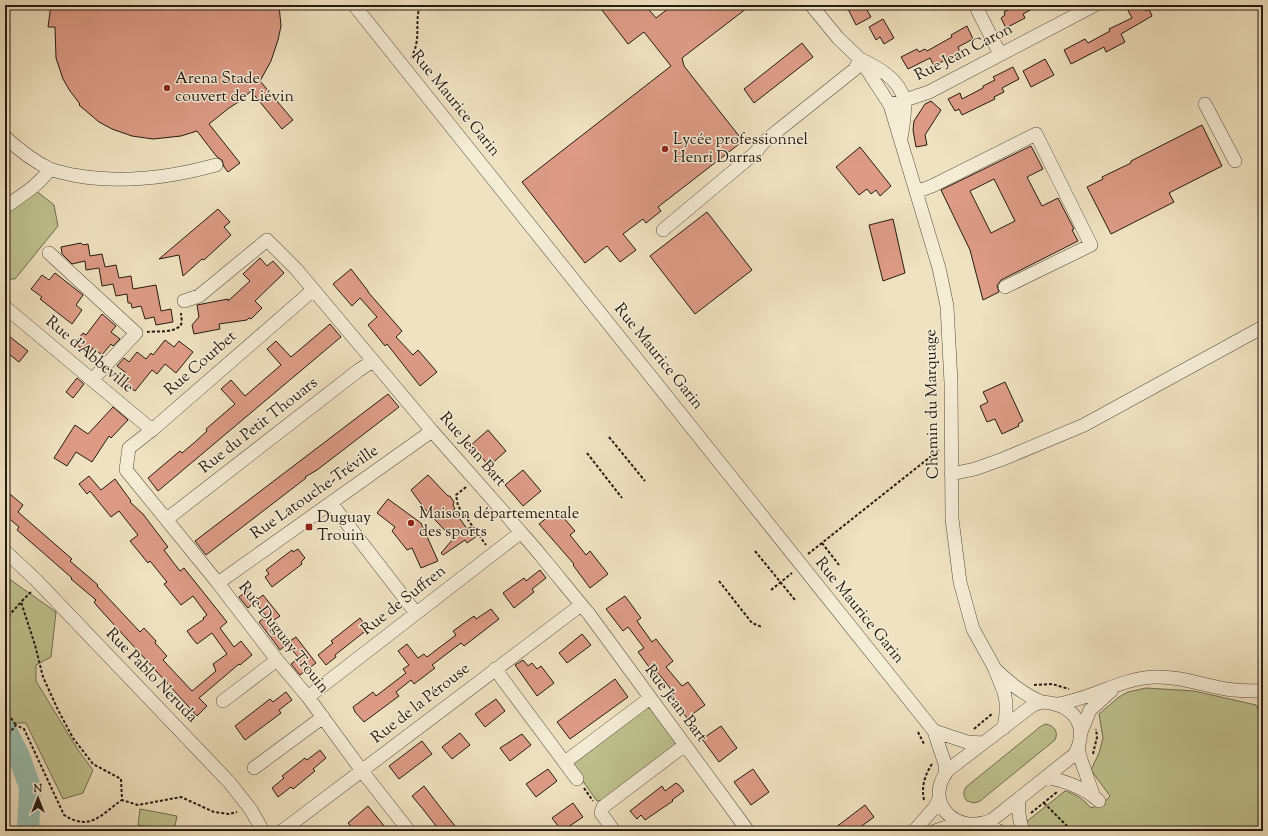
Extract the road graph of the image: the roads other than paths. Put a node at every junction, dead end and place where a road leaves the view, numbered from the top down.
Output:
1 (354, 5) edge
2 (811, 5) edge
3 (975, 5) edge
4 (1095, 5) edge
5 (1000, 54) junction
6 (860, 59) junction
7 (904, 100) junction
8 (1205, 104) dead end
9 (890, 106) junction
10 (5, 137) edge
11 (901, 139) junction
12 (1235, 161) dead end
13 (216, 165) dead end
14 (50, 169) junction
15 (916, 192) junction
16 (5, 207) edge
17 (663, 230) dead end
18 (49, 253) dead end
19 (1005, 287) dead end
20 (313, 290) junction
21 (184, 302) road end
22 (5, 307) edge
23 (1263, 327) edge
24 (373, 361) junction
25 (92, 380) junction
26 (152, 430) junction
27 (432, 431) junction
28 (126, 470) joint
29 (951, 474) junction
30 (331, 503) junction
31 (167, 520) junction
32 (520, 534) junction
33 (5, 552) edge
34 (218, 583) junction
35 (581, 605) junction
36 (416, 613) junction
37 (277, 660) junction
38 (994, 667) junction
39 (495, 669) junction
40 (1115, 686) junction
41 (1263, 691) edge
42 (308, 697) junction
43 (650, 698) junction
44 (223, 701) dead end
45 (1042, 702) junction
46 (1058, 704) junction
47 (323, 717) junction
48 (1004, 728) junction
49 (934, 731) junction
50 (1081, 732) junction
51 (983, 744) junction
52 (685, 745) junction
53 (1078, 747) junction
54 (565, 762) junction
55 (254, 768) dead end
56 (362, 771) junction
57 (945, 775) junction
58 (1046, 777) junction
59 (577, 779) road end
60 (939, 798) junction
61 (1019, 799) junction
62 (959, 823) junction
63 (985, 824) junction
64 (263, 831) edge
65 (282, 831) edge
66 (409, 831) edge
67 (614, 831) edge
68 (748, 831) edge
69 (914, 831) edge
70 (935, 831) edge
71 (999, 831) edge
72 (1023, 831) edge

1 - 49 street, Rue Maurice Garin
2 - 6 street, Chemin du Marquage
3 - 5 street
4 - 5 street, Rue Jean Caron
5 - 7 street, Rue Jean Caron
6 - 7 street, Chemin du Marquage
6 - 9 street, Chemin du Marquage
6 - 17 street
7 - 9 street, Rue Jean Caron
7 - 11 street, Chemin du Marquage
8 - 12 street
9 - 11 street, Chemin du Marquage
10 - 14 street
11 - 15 street, Chemin du Marquage
13 - 14 street
14 - 16 street
15 - 19 street
15 - 29 street, Chemin du Marquage
18 - 25 street
20 - 21 street, Rue Jean Bart
20 - 24 street, Rue Jean Bart
20 - 26 street, Rue Courbet
22 - 25 street, Rue d'Abbeville
23 - 29 street
24 - 27 street, Rue Jean Bart
24 - 31 street, Rue du Petit Thouars
25 - 26 street, Rue d'Abbeville
26 - 28 street, Rue Courbet
27 - 30 street, Rue Latouche-Tréville
27 - 32 street, Rue Jean Bart
28 - 31 street, Rue Duguay Trouin
29 - 38 street, Chemin du Marquage
30 - 34 street, Rue Latouche-Tréville
30 - 36 street
31 - 34 street, Rue Duguay Trouin
32 - 35 street, Rue Jean Bart
32 - 36 street, Rue de Suffren
33 - 64 street, Rue Pablo Neruda
34 - 37 street, Rue Duguay Trouin
35 - 39 street, Rue de la Pérouse
35 - 43 street, Rue Jean Bart
36 - 42 street, Rue de Suffren
37 - 42 street, Rue Duguay Trouin
37 - 44 street
38 - 45 street, Chemin du Marquage
38 - 48 street, Chemin du Marquage
39 - 54 street
39 - 56 street, Rue de la Pérouse
40 - 41 street
40 - 46 street
40 - 50 street
42 - 47 street, Rue Duguay Trouin
43 - 52 street, Rue Jean Bart
43 - 54 street
45 - 46 street, Chemin du Marquage
45 - 48 street
46 - 50 street
47 - 55 street
47 - 56 street, Rue Duguay Trouin
48 - 51 street
49 - 51 street
49 - 57 street, Rue Maurice Garin
50 - 53 street
51 - 57 street
52 - 67 street
52 - 68 street, Rue Jean Bart
53 - 58 street
53 - 58 street
54 - 59 street
56 - 65 street, Rue de la Pérouse
56 - 66 street, Rue Duguay Trouin
57 - 60 street
58 - 61 street
60 - 62 street
60 - 69 street
61 - 63 street
61 - 72 street
62 - 63 street
62 - 70 street
63 - 71 street

